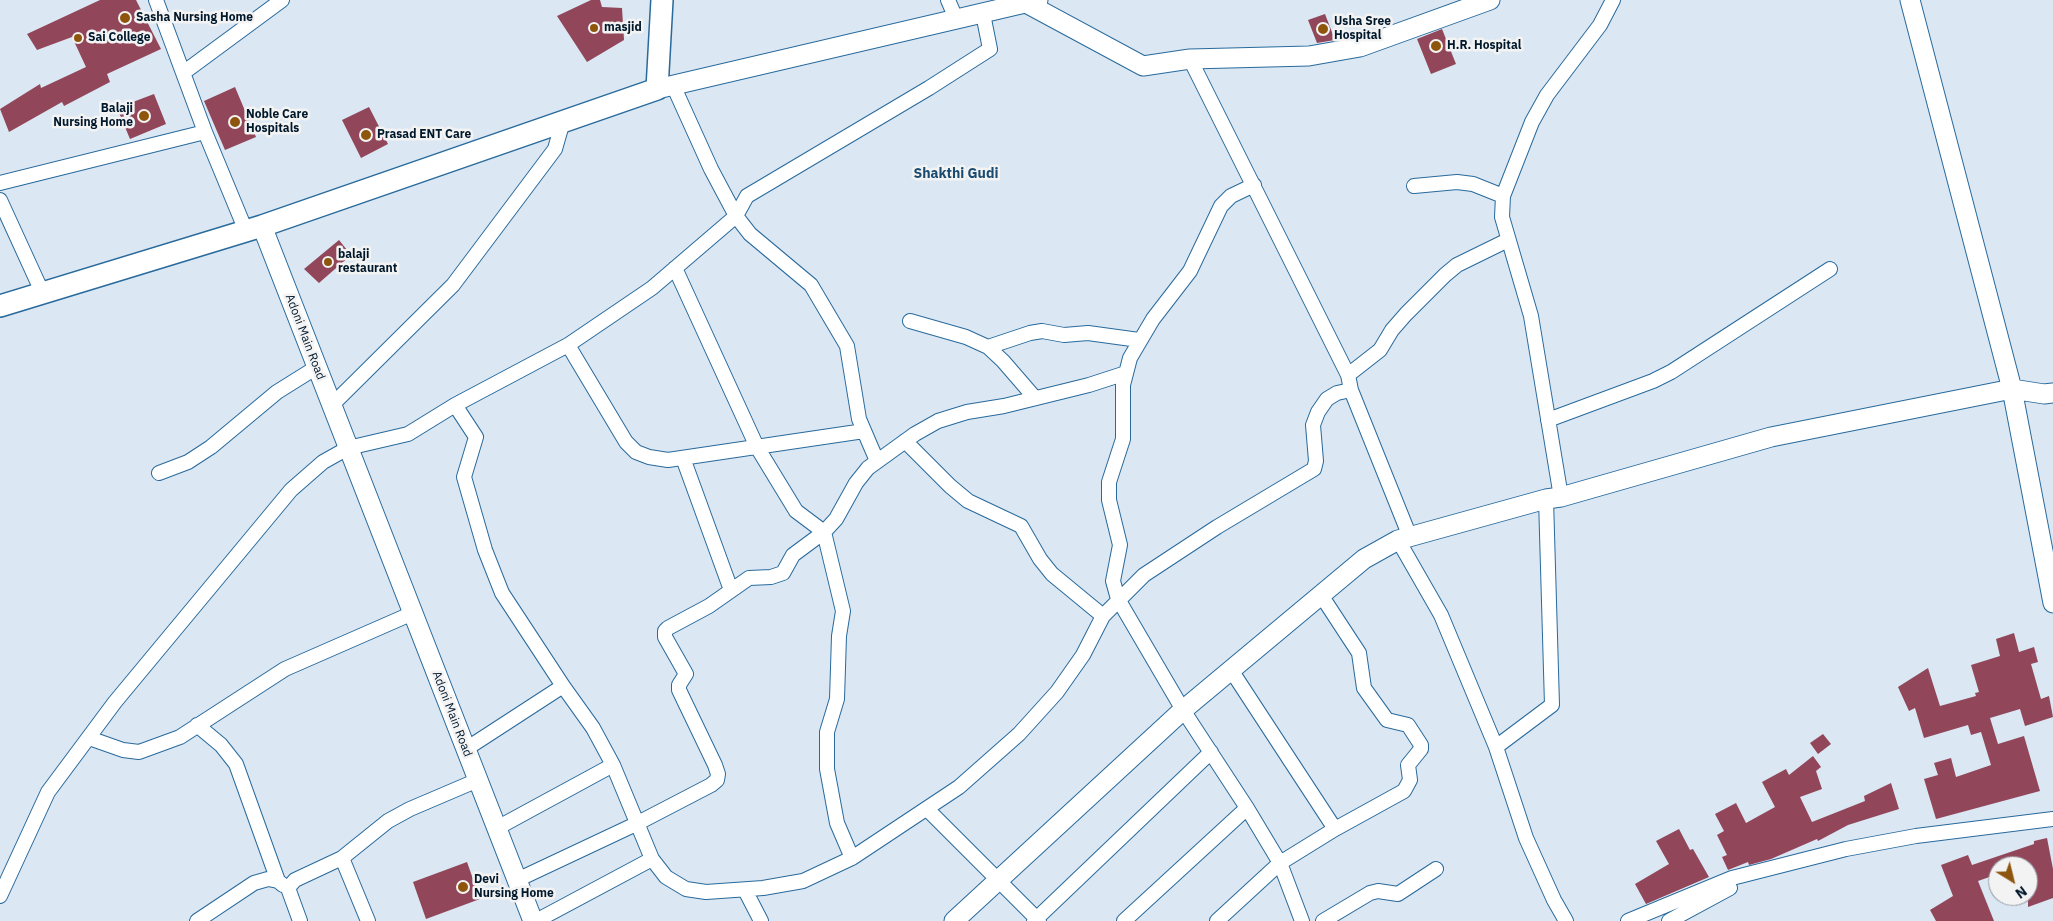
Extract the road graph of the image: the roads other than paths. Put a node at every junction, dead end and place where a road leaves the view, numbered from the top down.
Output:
1 (156, 0) edge
2 (282, 0) edge
3 (662, 0) edge
4 (948, 0) edge
5 (1490, 0) edge
6 (1613, 0) edge
7 (1910, 0) edge
8 (1032, 2) edge
9 (984, 14) junction
10 (956, 20) junction
11 (1190, 59) junction
12 (182, 73) junction
13 (665, 87) junction
14 (563, 121) junction
15 (205, 132) junction
16 (0, 183) edge
17 (1254, 185) junction
18 (1414, 186) dead end
19 (1503, 196) junction
20 (0, 200) edge
21 (736, 216) junction
22 (254, 228) junction
23 (1508, 240) junction
24 (675, 268) junction
25 (1830, 269) dead end
26 (43, 294) junction
27 (0, 306) edge
28 (910, 321) dead end
29 (1139, 340) junction
30 (568, 345) junction
31 (988, 348) junction
32 (317, 367) junction
33 (1126, 373) junction
34 (1348, 374) junction
35 (2012, 389) junction
36 (1351, 390) junction
37 (2053, 393) edge
38 (1035, 398) junction
39 (332, 405) junction
40 (455, 405) junction
41 (1548, 420) junction
42 (864, 431) junction
43 (905, 441) junction
44 (757, 447) junction
45 (348, 448) junction
46 (683, 458) junction
47 (877, 461) junction
48 (159, 473) dead end
49 (1553, 498) junction
50 (824, 532) junction
51 (1404, 538) junction
52 (731, 590) junction
53 (1321, 595) junction
54 (1118, 599) junction
55 (2053, 603) edge
56 (413, 613) junction
57 (1103, 616) junction
58 (1231, 670) junction
59 (563, 686) junction
60 (1182, 710) junction
61 (198, 725) junction
62 (88, 738) junction
63 (1496, 747) junction
64 (466, 749) junction
65 (1211, 752) junction
66 (612, 766) junction
67 (478, 780) junction
68 (1247, 808) junction
69 (927, 809) junction
70 (2053, 819) edge
71 (636, 824) junction
72 (496, 828) junction
73 (1335, 829) junction
74 (342, 858) junction
75 (852, 858) junction
76 (652, 859) junction
77 (1280, 863) junction
78 (1436, 869) dead end
79 (1764, 870) junction
80 (517, 880) junction
81 (998, 881) junction
82 (283, 885) junction
83 (745, 890) junction
84 (0, 896) edge
85 (1037, 920) edge
86 (197, 921) edge
87 (300, 921) edge
88 (368, 921) edge
89 (534, 921) edge
90 (761, 921) edge
91 (954, 921) edge
92 (1124, 921) edge
93 (1217, 921) edge
94 (1302, 921) edge
95 (1323, 921) edge
96 (1566, 921) edge
97 (1628, 921) edge
98 (1669, 921) edge

1 - 12 street
2 - 12 street
3 - 13 main road
4 - 10 street
5 - 11 street
6 - 19 street
7 - 35 street
8 - 9 street
8 - 11 street
9 - 10 street
9 - 21 street
10 - 13 street
11 - 17 street
12 - 15 street
13 - 14 main road
13 - 21 street
14 - 22 main road
14 - 39 street
15 - 16 street
15 - 22 street
17 - 29 street
17 - 34 street
18 - 19 street
19 - 23 street
20 - 26 street
21 - 24 street
21 - 42 street
22 - 26 main road
22 - 32 street, Adoni Main Road
23 - 34 street
23 - 41 street
24 - 30 street
24 - 44 street
25 - 41 street
26 - 27 main road
28 - 31 street
29 - 31 street
29 - 33 street
30 - 40 street
30 - 46 street
31 - 38 street
32 - 39 street, Adoni Main Road
32 - 48 street
33 - 38 street
33 - 54 street
34 - 36 street
35 - 37 street
35 - 49 street
35 - 55 street
36 - 51 street
36 - 54 street
38 - 43 street
39 - 45 street, Adoni Main Road
40 - 45 street
40 - 59 street
41 - 49 street
42 - 44 street
42 - 47 street
43 - 47 street
43 - 57 street
44 - 46 street
44 - 50 street
45 - 56 street, Adoni Main Road
45 - 62 street
46 - 52 street
47 - 50 street
49 - 51 street
49 - 63 street
50 - 52 street
50 - 75 street
51 - 53 street
51 - 63 street
52 - 71 street
53 - 58 street
53 - 73 street
54 - 57 street
54 - 60 street
56 - 61 street
56 - 64 street, Adoni Main Road
57 - 69 street
58 - 60 street
58 - 73 street
59 - 64 street
59 - 66 street
60 - 65 street
60 - 81 street
61 - 62 street
61 - 82 street
62 - 84 street
63 - 96 street
64 - 67 street, Adoni Main Road
65 - 68 street
65 - 85 street
66 - 71 street
66 - 72 street
67 - 72 street, Adoni Main Road
67 - 74 street
68 - 77 street
68 - 92 street
69 - 75 street
69 - 81 street
70 - 79 street
71 - 76 street
71 - 80 street
72 - 80 street, Adoni Main Road
73 - 77 street
74 - 82 street
74 - 88 street
75 - 83 street
76 - 83 street
76 - 89 street
77 - 93 street
77 - 94 street
78 - 95 street
79 - 97 street
79 - 98 street
80 - 89 street, Adoni Main Road
81 - 85 street
81 - 91 street
82 - 86 street
82 - 87 street
83 - 90 street

